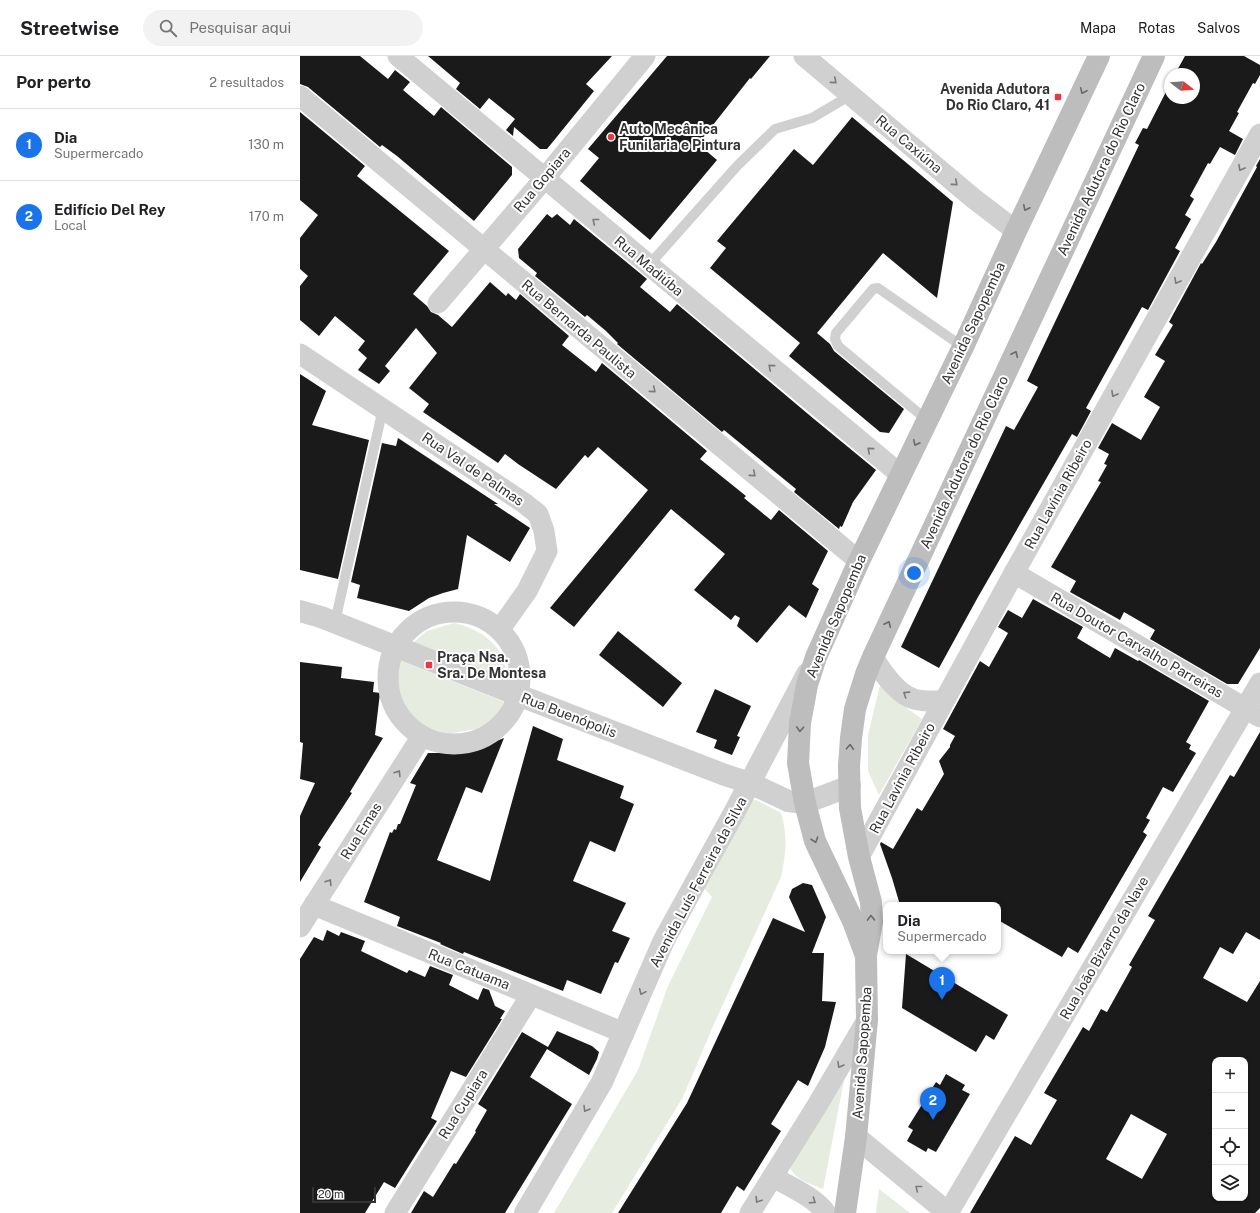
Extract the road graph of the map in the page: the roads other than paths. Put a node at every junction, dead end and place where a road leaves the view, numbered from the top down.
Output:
1 (398, 56) edge
2 (645, 56) edge
3 (804, 56) edge
4 (1099, 56) edge
5 (1154, 56) edge
6 (850, 95) junction
7 (300, 96) edge
8 (1260, 134) edge
9 (544, 179) junction
10 (1016, 231) junction
11 (483, 249) junction
12 (649, 265) junction
13 (438, 303) dead end
14 (963, 347) junction
15 (300, 354) edge
16 (383, 408) junction
17 (927, 420) junction
18 (901, 475) junction
19 (859, 562) junction
20 (1014, 573) junction
21 (300, 611) edge
22 (335, 622) junction
23 (500, 629) junction
24 (396, 646) junction
25 (816, 657) junction
26 (873, 657) junction
27 (1260, 683) edge
28 (518, 695) junction
29 (943, 701) junction
30 (1252, 712) edge
31 (422, 736) junction
32 (750, 783) junction
33 (850, 786) junction
34 (805, 803) junction
35 (859, 857) junction
36 (314, 905) junction
37 (300, 927) edge
38 (866, 956) junction
39 (531, 995) junction
40 (867, 1020) junction
41 (624, 1033) junction
42 (856, 1137) junction
43 (773, 1177) junction
44 (395, 1213) edge
45 (525, 1213) edge
46 (750, 1213) edge
47 (826, 1213) edge
48 (845, 1213) edge
49 (948, 1213) edge

1 - 9 street, Rua Madiúba
2 - 9 street, Rua Gopiara
3 -> 6 street, Rua Caxiúna
4 -> 10 main road
26 -> 5 main road, Avenida Adutora do Rio Claro
6 -> 10 street, Rua Caxiúna
6 - 12 lane
7 - 11 street, Rua Bernarda Paulista
8 -> 20 street, Rua Lavínia Ribeiro
9 - 11 street, Rua Gopiara
12 -> 9 street, Rua Madiúba
10 - 14 main road, Avenida Sapopemba
11 - 13 street, Rua Gopiara
11 -> 19 street, Rua Bernarda Paulista
18 -> 12 street, Rua Madiúba
14 - 17 main road, Avenida Sapopemba
14 - 17 lane
15 - 16 street, Rua Val de Palmas
16 - 22 lane
16 - 23 street, Rua Val de Palmas
17 -> 18 main road, Avenida Sapopemba
18 - 19 main road, Avenida Sapopemba
19 - 25 main road, Avenida Sapopemba
20 - 29 street, Rua Lavínia Ribeiro
20 - 30 street, Rua Doutor Carvalho Parreiras
21 - 22 street, Rua Buenópolis
22 - 24 street, Rua Buenópolis
23 - 24 street
23 - 28 street
24 - 28 street, Rua Buenópolis
24 - 31 street
25 - 32 street, Avenida Luís Ferreira da Silva
25 -> 34 main road, Avenida Sapopemba
29 -> 26 street
33 -> 26 main road, Avenida Adutora do Rio Claro
27 - 30 street, Rua João Bizarro da Nave
28 - 31 street
28 - 32 street, Rua Buenópolis
29 - 35 street, Rua Lavínia Ribeiro
30 - 49 street, Rua João Bizarro da Nave
36 -> 31 street, Rua Emas
32 - 34 street, Rua Buenópolis
32 -> 41 street, Avenida Luís Ferreira da Silva
33 - 34 street
33 - 35 main road, Avenida Adutora do Rio Claro
34 -> 38 main road, Avenida Sapopemba
38 -> 35 main road, Avenida Adutora do Rio Claro
36 - 37 street, Rua Emas
36 - 39 street, Rua Catuama
38 - 40 main road, Avenida Sapopemba
39 - 41 street, Rua Catuama
39 - 44 street, Rua Cupiara
40 - 42 main road, Avenida Sapopemba
40 -> 43 street
41 -> 45 street, Avenida Luís Ferreira da Silva
42 - 48 main road, Avenida Sapopemba
49 -> 42 street
43 -> 46 street
43 -> 47 street

